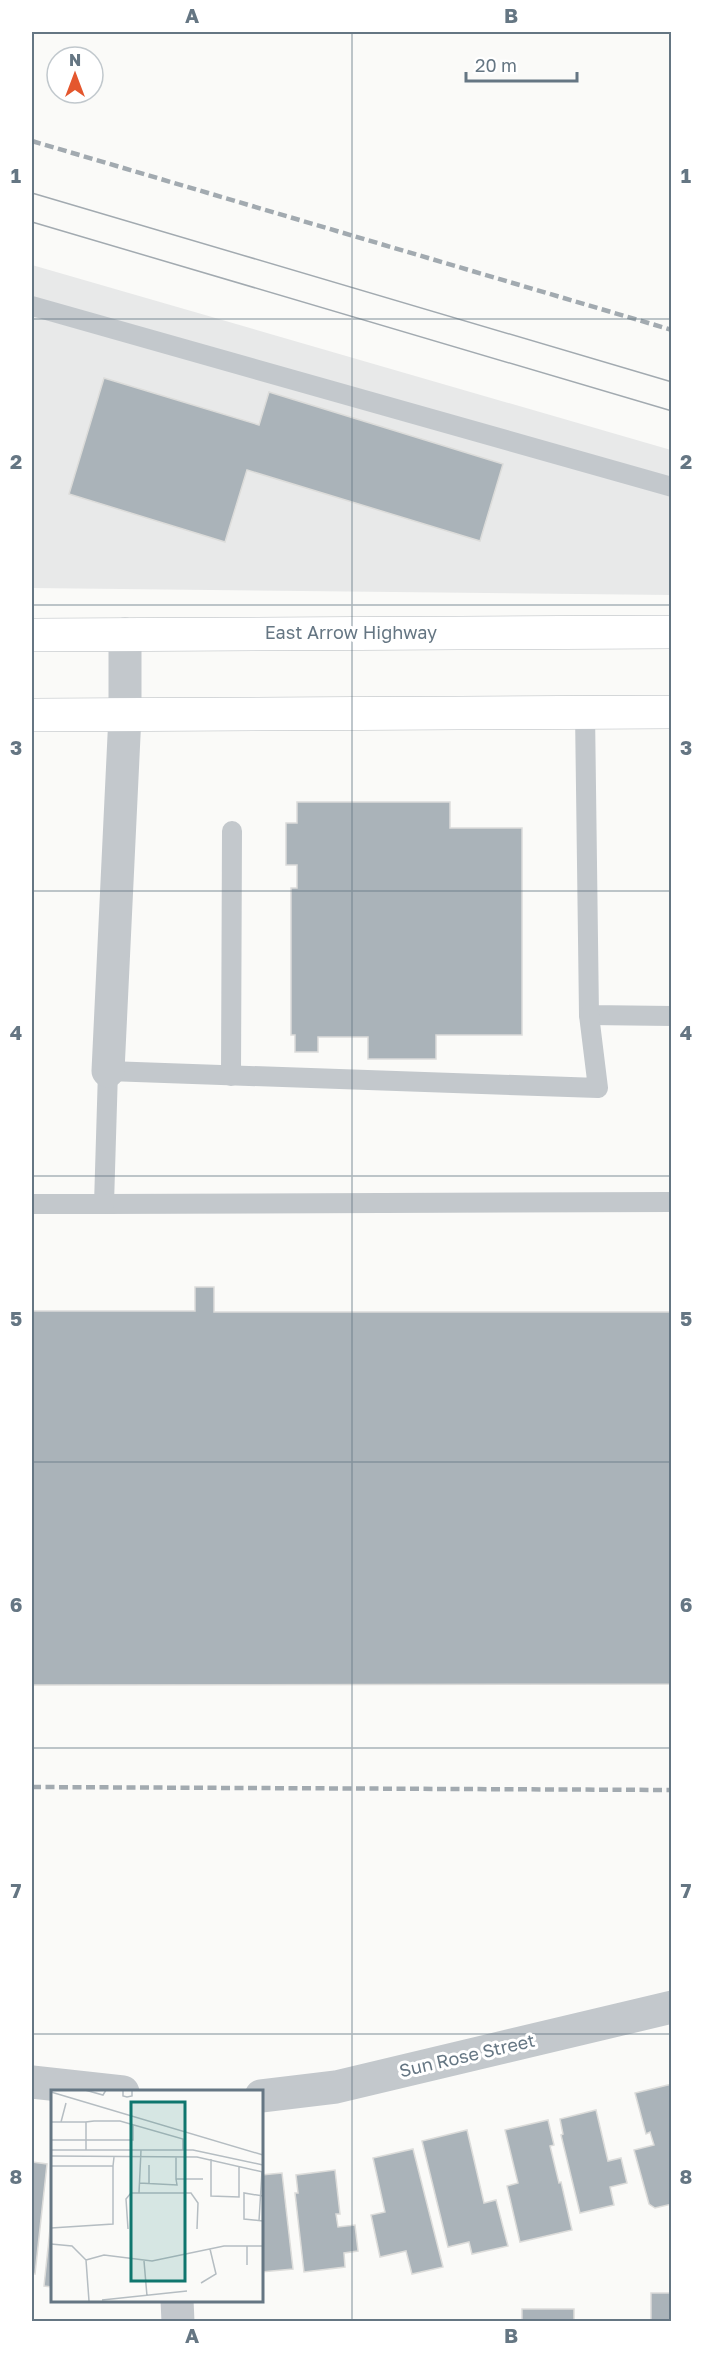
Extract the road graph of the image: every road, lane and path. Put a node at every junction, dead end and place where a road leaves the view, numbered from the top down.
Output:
1 (32, 306) edge
2 (672, 487) edge
3 (672, 632) edge
4 (32, 634) edge
5 (125, 634) junction
6 (585, 712) junction
7 (672, 712) edge
8 (32, 715) edge
9 (125, 715) junction
10 (232, 831) dead end
11 (589, 1015) junction
12 (672, 1016) edge
13 (108, 1071) junction
14 (231, 1076) junction
15 (672, 1202) edge
16 (32, 1204) edge
17 (104, 1204) junction
18 (672, 2007) edge
19 (32, 2082) edge
20 (105, 2090) edge
21 (262, 2096) edge
22 (177, 2302) edge
23 (178, 2322) edge

1 - 2 lane
3 - 5 main road, East Arrow Highway
4 - 5 main road, East Arrow Highway
5 - 9 street
6 - 7 main road
6 - 9 main road
6 - 11 lane
8 - 9 main road
9 - 13 street
10 - 14 lane
11 - 12 lane
11 - 14 lane
13 - 14 lane
13 - 17 lane
15 - 17 lane
16 - 17 lane
18 - 21 street, Sun Rose Street
19 - 20 street
22 - 23 street

